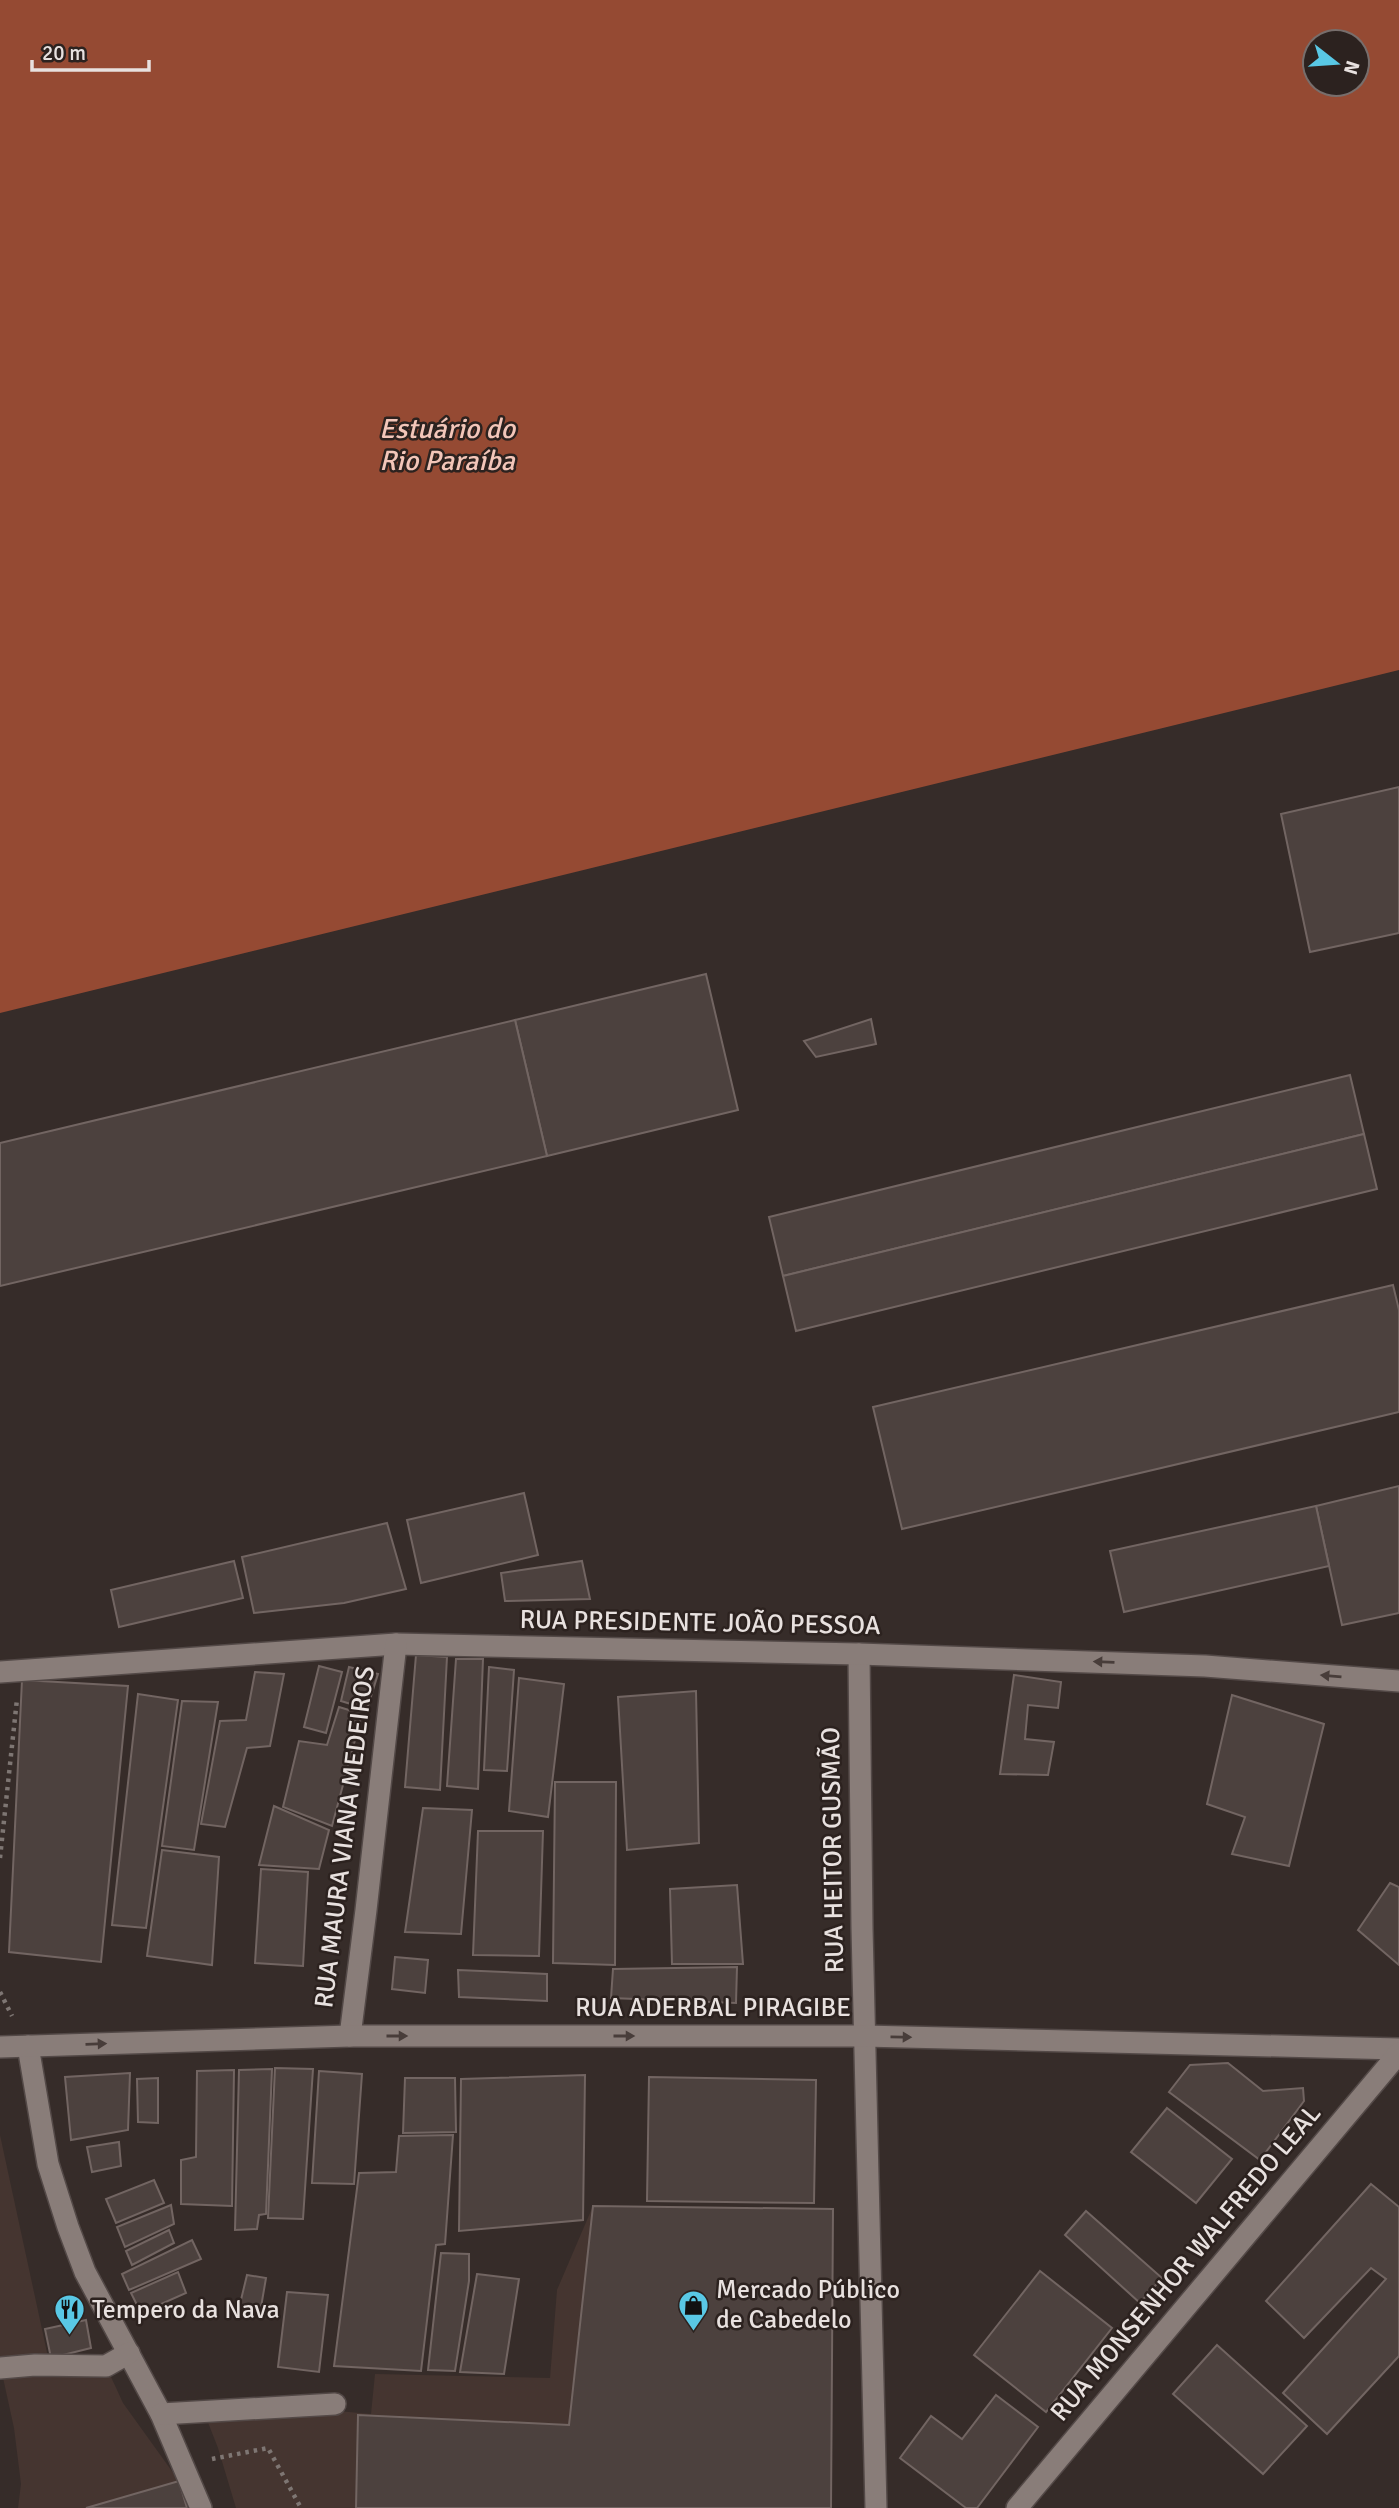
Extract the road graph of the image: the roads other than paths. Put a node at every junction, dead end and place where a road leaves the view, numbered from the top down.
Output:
1 (396, 1644) junction
2 (859, 1654) junction
3 (10, 1671) edge
4 (1399, 1681) edge
5 (350, 2036) junction
6 (864, 2036) junction
7 (28, 2046) junction
8 (0, 2047) edge
9 (1399, 2051) edge
10 (129, 2353) junction
11 (0, 2368) edge
12 (335, 2404) dead end
13 (161, 2414) junction
14 (201, 2508) edge
15 (876, 2508) edge
16 (1017, 2508) edge

1 - 2 street, RUA PRESIDENTE JOÃO PESSOA
1 - 3 street, RUA PRESIDENTE JOÃO PESSOA
1 - 5 street, RUA MAURA VIANA MEDEIROS
4 -> 2 street, RUA PRESIDENTE JOÃO PESSOA
2 - 6 street, RUA HEITOR GUSMÃO
5 -> 6 street, RUA ADERBAL PIRAGIBE
7 -> 5 street, RUA ADERBAL PIRAGIBE
6 -> 9 street, RUA ADERBAL PIRAGIBE
6 - 15 street, RUA HEITOR GUSMÃO
7 - 8 street, RUA ADERBAL PIRAGIBE
7 - 10 street
9 - 16 street, RUA MONSENHOR WALFREDO LEAL
10 - 11 street
10 - 13 street
12 - 13 street
13 - 14 street

